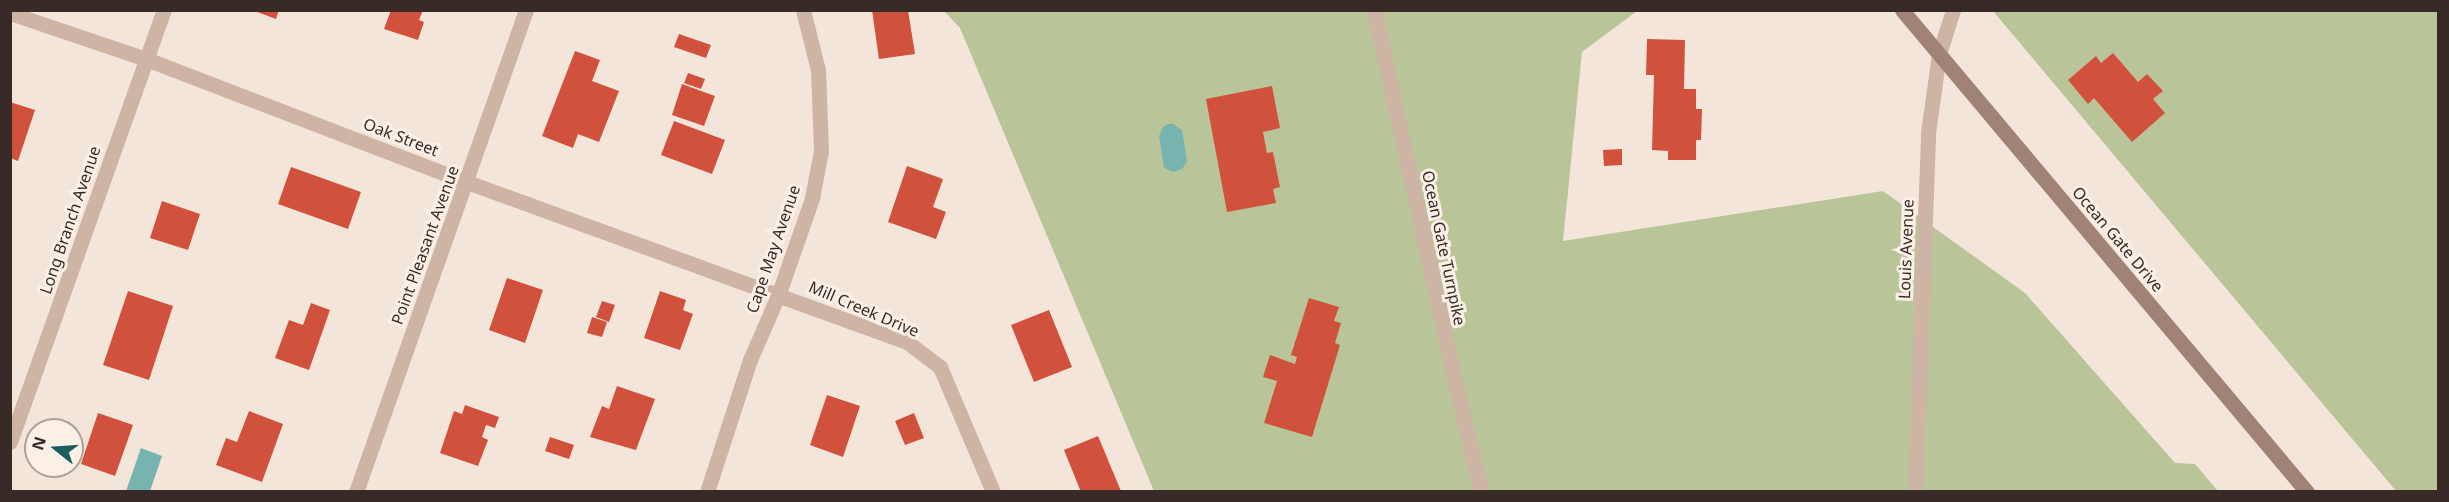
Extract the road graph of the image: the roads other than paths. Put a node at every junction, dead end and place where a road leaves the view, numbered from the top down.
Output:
1 (164, 10) edge
2 (526, 10) edge
3 (803, 10) edge
4 (1374, 10) edge
5 (1902, 10) edge
6 (1953, 10) edge
7 (10, 13) edge
8 (1939, 54) junction
9 (146, 58) junction
10 (467, 182) junction
11 (779, 293) junction
12 (10, 442) edge
13 (356, 492) edge
14 (707, 492) edge
15 (993, 492) edge
16 (1481, 492) edge
17 (1916, 492) edge
18 (2307, 492) edge

1 - 9 street, Long Branch Avenue
2 - 10 street, Point Pleasant Avenue
3 - 11 street, Cape May Avenue
4 - 16 street, Ocean Gate Turnpike
5 - 8 main road, Ocean Gate Drive
6 - 8 street, Louis Avenue
7 - 9 street, Oak Street
8 - 17 street, Louis Avenue
8 - 18 main road, Ocean Gate Drive
9 - 10 street, Oak Street
9 - 12 street, Long Branch Avenue
10 - 11 street, Oak Street
10 - 13 street, Point Pleasant Avenue
11 - 14 street, Cape May Avenue
11 - 15 street, Mill Creek Drive

